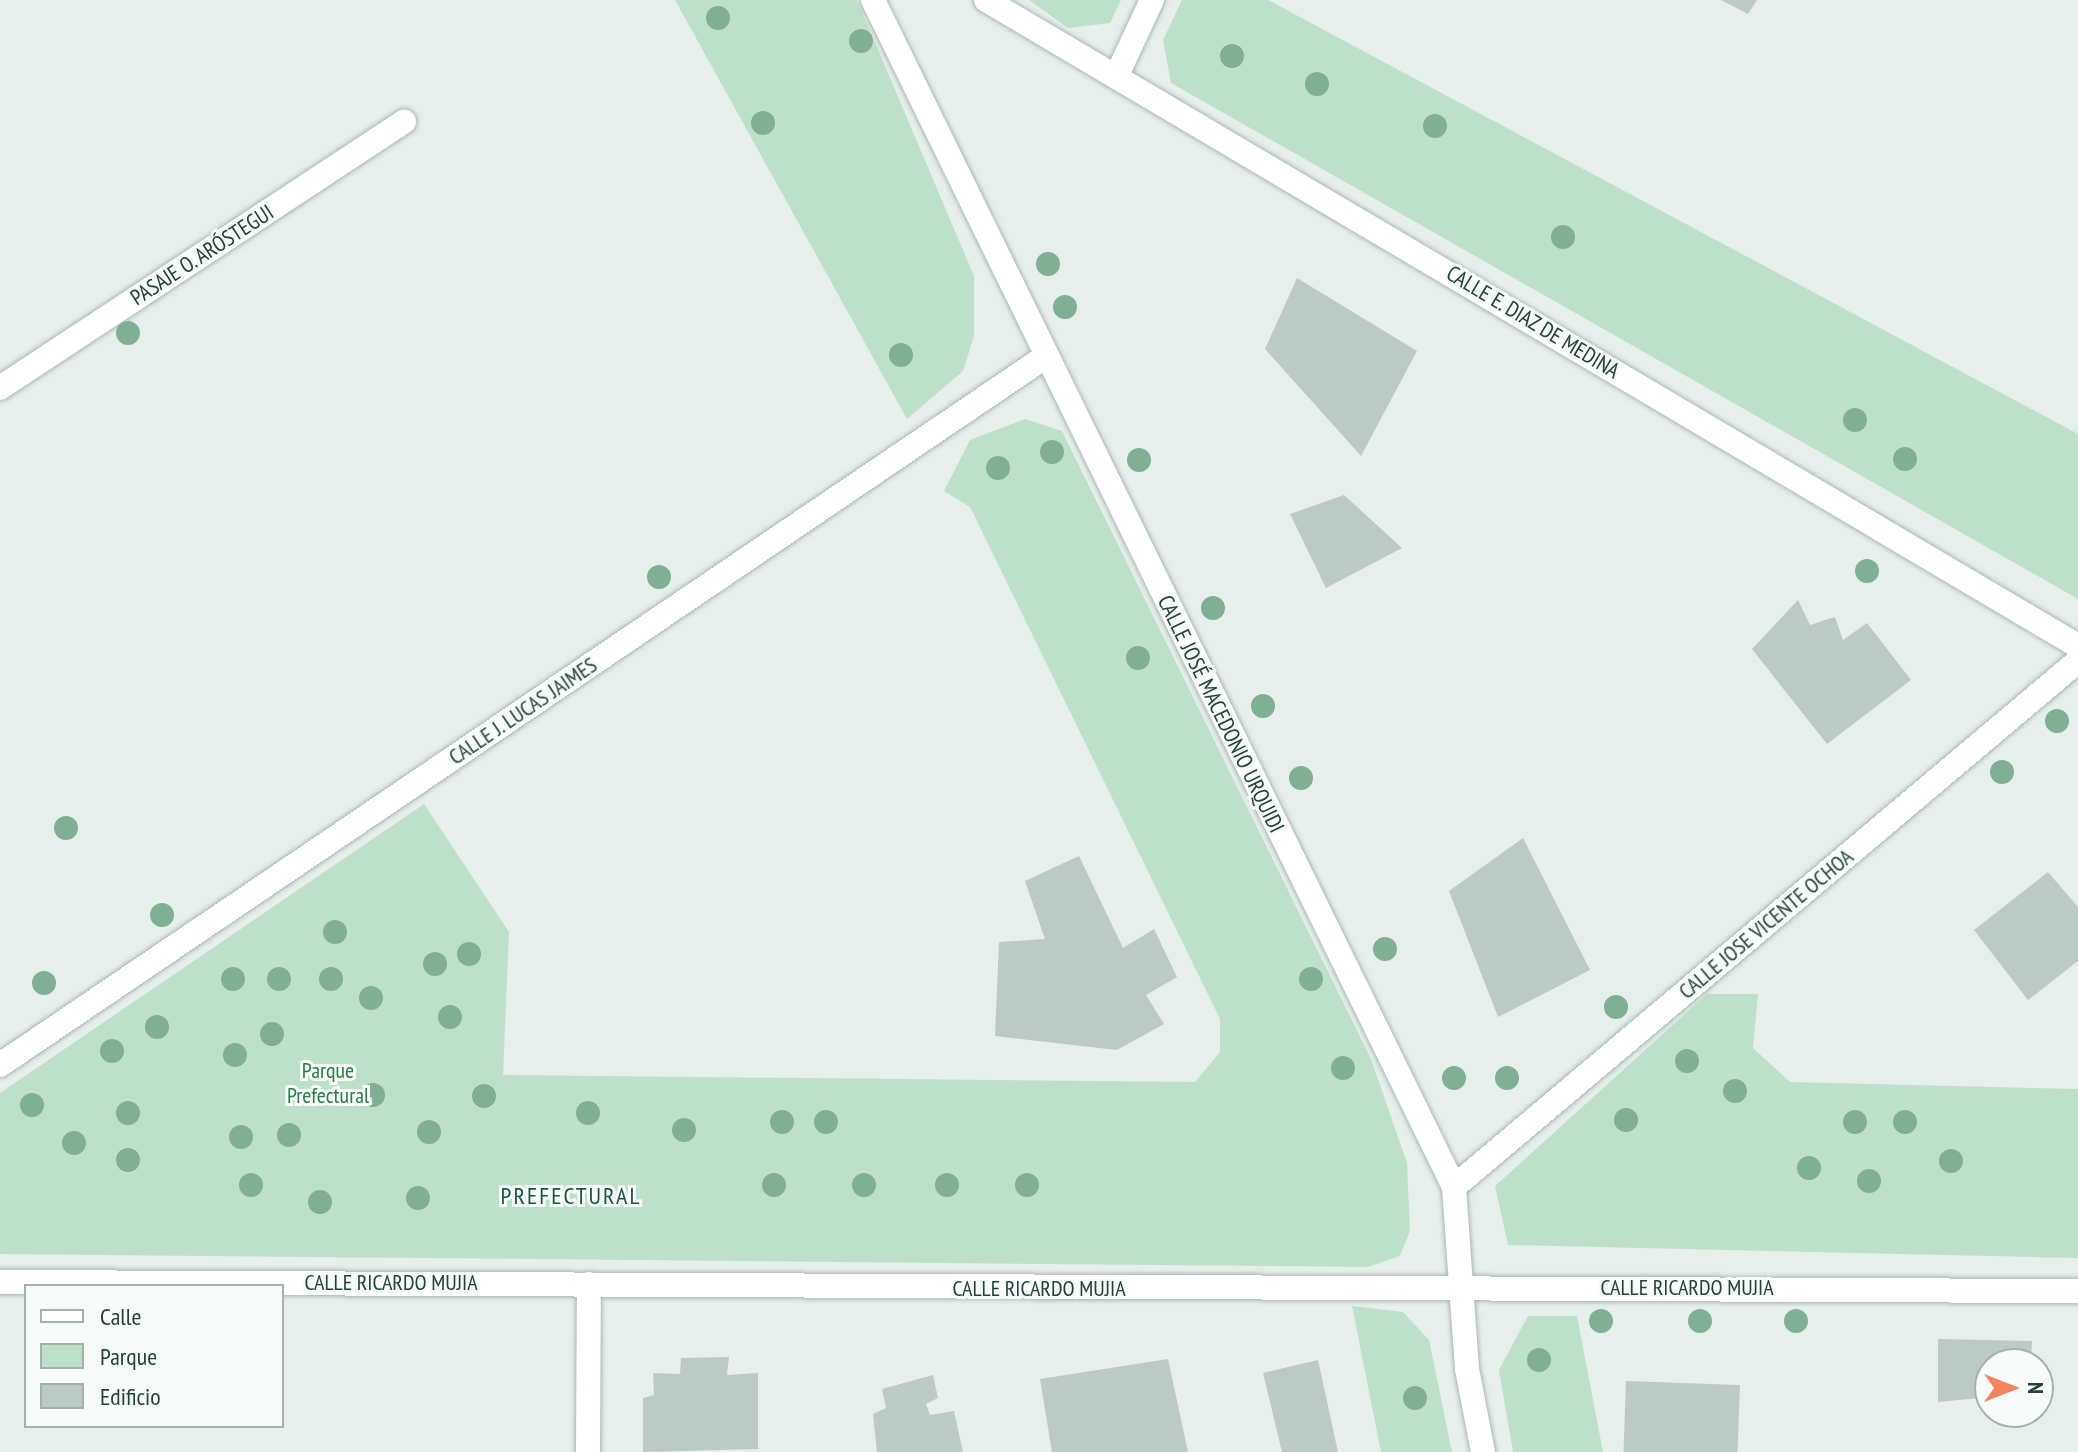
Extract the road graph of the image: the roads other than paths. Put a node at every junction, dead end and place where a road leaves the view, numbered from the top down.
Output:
1 (873, 0) edge
2 (986, 0) edge
3 (1152, 0) edge
4 (1117, 75) junction
5 (404, 122) dead end
6 (1045, 357) junction
7 (0, 388) edge
8 (2078, 646) edge
9 (2078, 661) edge
10 (0, 1065) edge
11 (1454, 1187) junction
12 (0, 1282) edge
13 (589, 1284) junction
14 (1463, 1286) junction
15 (2078, 1291) edge
16 (588, 1452) edge
17 (1483, 1452) edge

1 - 6 street, CALLE JOSÉ MACEDONIO URQUIDI
2 - 4 street, CALLE E. DIAZ DE MEDINA
3 - 4 street
4 - 8 street, CALLE E. DIAZ DE MEDINA
5 - 7 street, PASAJE O. ARÓSTEGUI
6 - 10 street, CALLE J. LUCAS JAIMES
6 - 11 street, CALLE JOSÉ MACEDONIO URQUIDI
9 - 11 street, CALLE JOSE VICENTE OCHOA
11 - 14 street, CALLE JOSÉ MACEDONIO URQUIDI
12 - 13 street, CALLE RICARDO MUJIA
13 - 14 street, CALLE RICARDO MUJIA
13 - 16 street
14 - 15 street, CALLE RICARDO MUJIA
14 - 17 street, CALLE JOSÉ MACEDONIO URQUIDI

